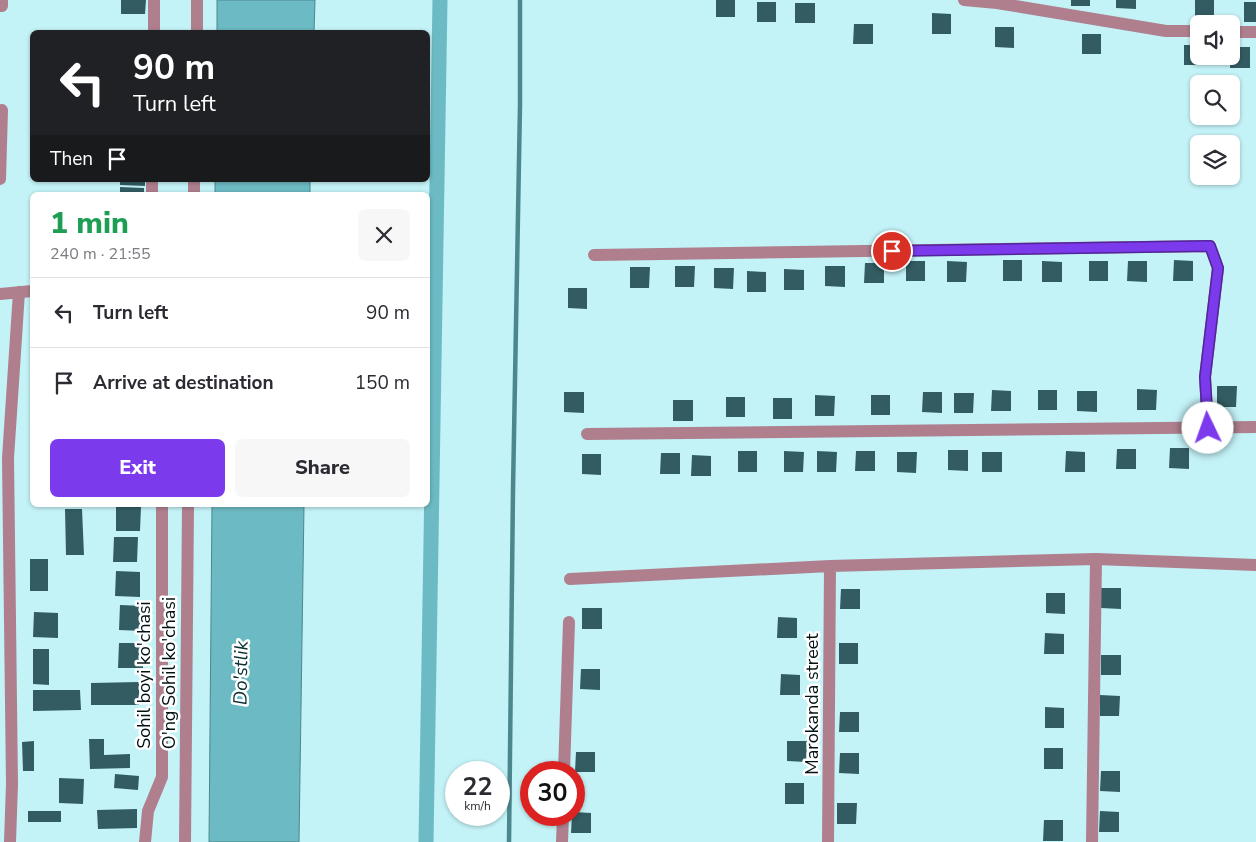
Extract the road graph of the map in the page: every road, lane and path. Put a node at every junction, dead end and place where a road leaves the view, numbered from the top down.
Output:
1 (154, 0) edge
2 (197, 0) edge
3 (964, 0) edge
4 (1020, 4) edge
5 (154, 30) edge
6 (197, 30) edge
7 (1190, 32) edge
8 (1240, 32) edge
9 (1256, 32) edge
10 (2, 110) dead end
11 (0, 179) edge
12 (594, 255) dead end
13 (19, 292) junction
14 (30, 292) edge
15 (0, 294) edge
16 (1256, 427) edge
17 (1208, 428) junction
18 (587, 434) dead end
19 (162, 507) edge
20 (188, 507) edge
21 (1096, 559) junction
22 (1256, 564) edge
23 (830, 566) junction
24 (570, 579) dead end
25 (569, 622) dead end
26 (564, 761) edge
27 (563, 826) edge
28 (10, 842) edge
29 (145, 842) edge
30 (185, 842) edge
31 (562, 842) edge
32 (828, 842) edge
33 (1092, 842) edge

1 - 5 street
2 - 6 street
3 - 4 street
4 - 7 street
8 - 9 street
10 - 11 street
12 - 17 street
13 - 14 street
13 - 15 street
13 - 28 street
16 - 17 street
17 - 18 street
19 - 29 street, Sohil boyi ko'chasi
20 - 30 street, O'ng Sohil ko'chasi
21 - 22 street
21 - 23 street
21 - 33 street
23 - 24 street
23 - 32 street, Marokanda street
25 - 26 street
27 - 31 street

